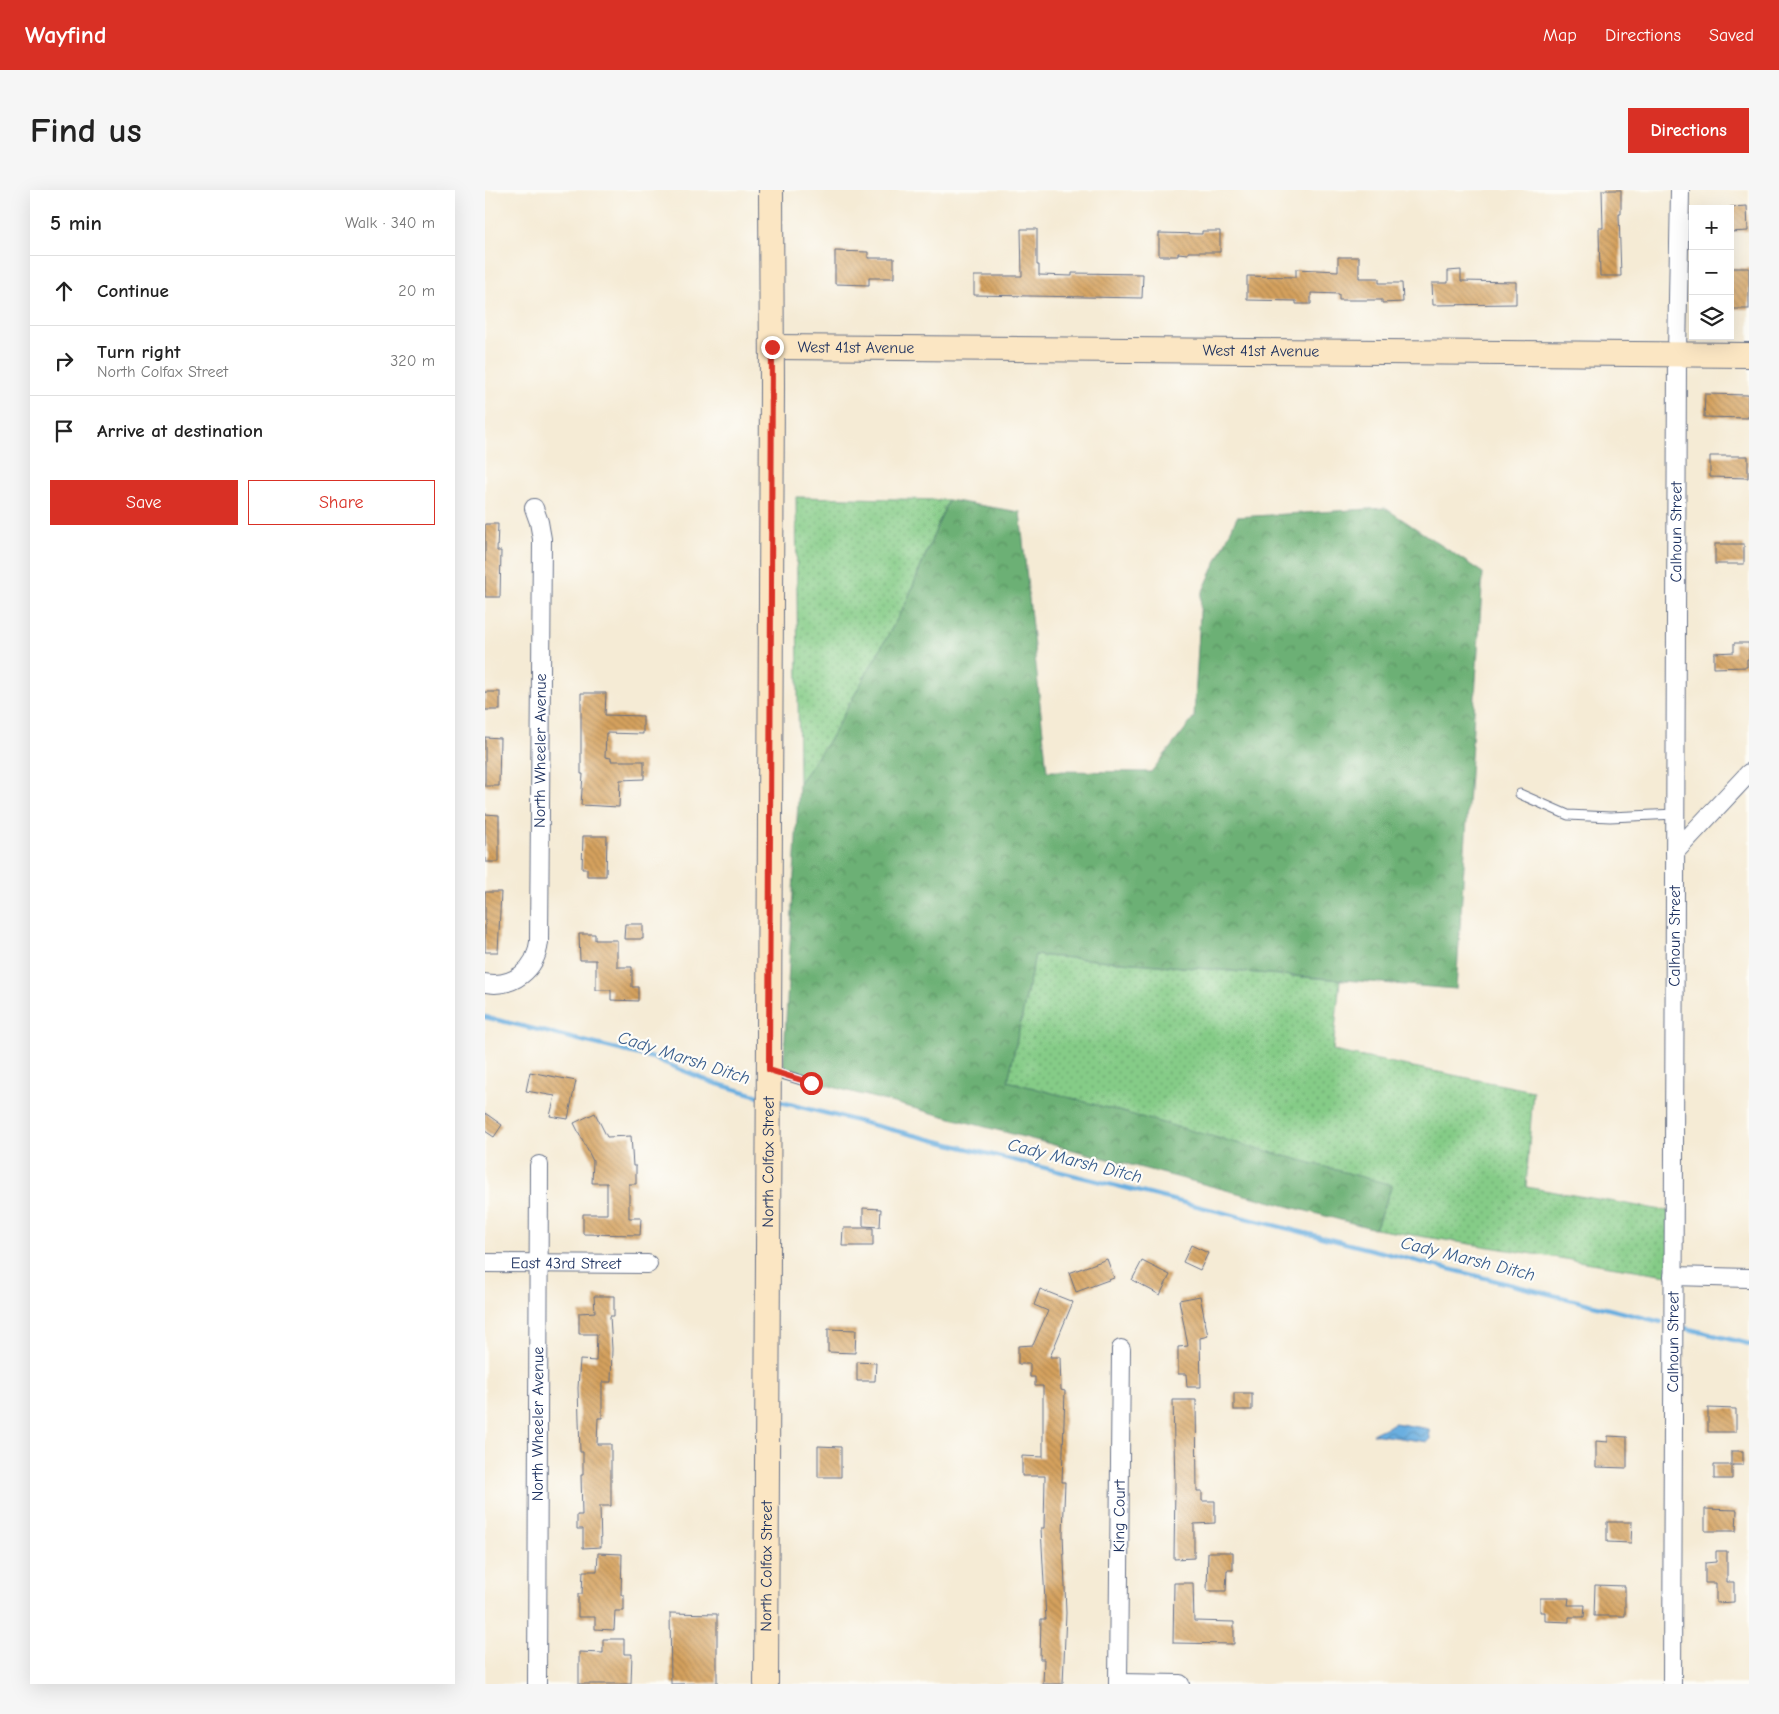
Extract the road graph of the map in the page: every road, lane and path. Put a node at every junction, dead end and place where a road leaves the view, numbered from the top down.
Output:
1 (771, 190) edge
2 (1680, 190) edge
3 (772, 347) junction
4 (1677, 354) junction
5 (1749, 355) edge
6 (534, 508) dead end
7 (1749, 773) edge
8 (1520, 794) dead end
9 (1676, 814) junction
10 (1675, 852) junction
11 (485, 983) edge
12 (774, 1064) junction
13 (811, 1083) dead end
14 (539, 1165) dead end
15 (485, 1263) edge
16 (539, 1264) junction
17 (648, 1264) dead end
18 (1673, 1276) junction
19 (1749, 1278) edge
20 (1121, 1348) dead end
21 (1119, 1683) edge
22 (537, 1684) edge
23 (766, 1684) edge
24 (1180, 1684) edge
25 (1672, 1684) edge

1 - 3 street, North Colfax Street
2 - 4 street, Calhoun Street
3 - 4 street, West 41st Avenue
3 - 12 street, North Colfax Street
4 - 5 street, West 41st Avenue
4 - 9 street, Calhoun Street
6 - 11 street, North Wheeler Avenue
7 - 10 street
8 - 9 lane
9 - 10 street, Calhoun Street
10 - 18 street, Calhoun Street
12 - 13 lane
12 - 23 street, North Colfax Street
14 - 16 street, North Wheeler Avenue
15 - 16 street, East 43rd Street
16 - 17 street, East 43rd Street
16 - 22 street, North Wheeler Avenue
18 - 19 street
18 - 25 street, Calhoun Street
20 - 21 street, King Court
21 - 24 street

